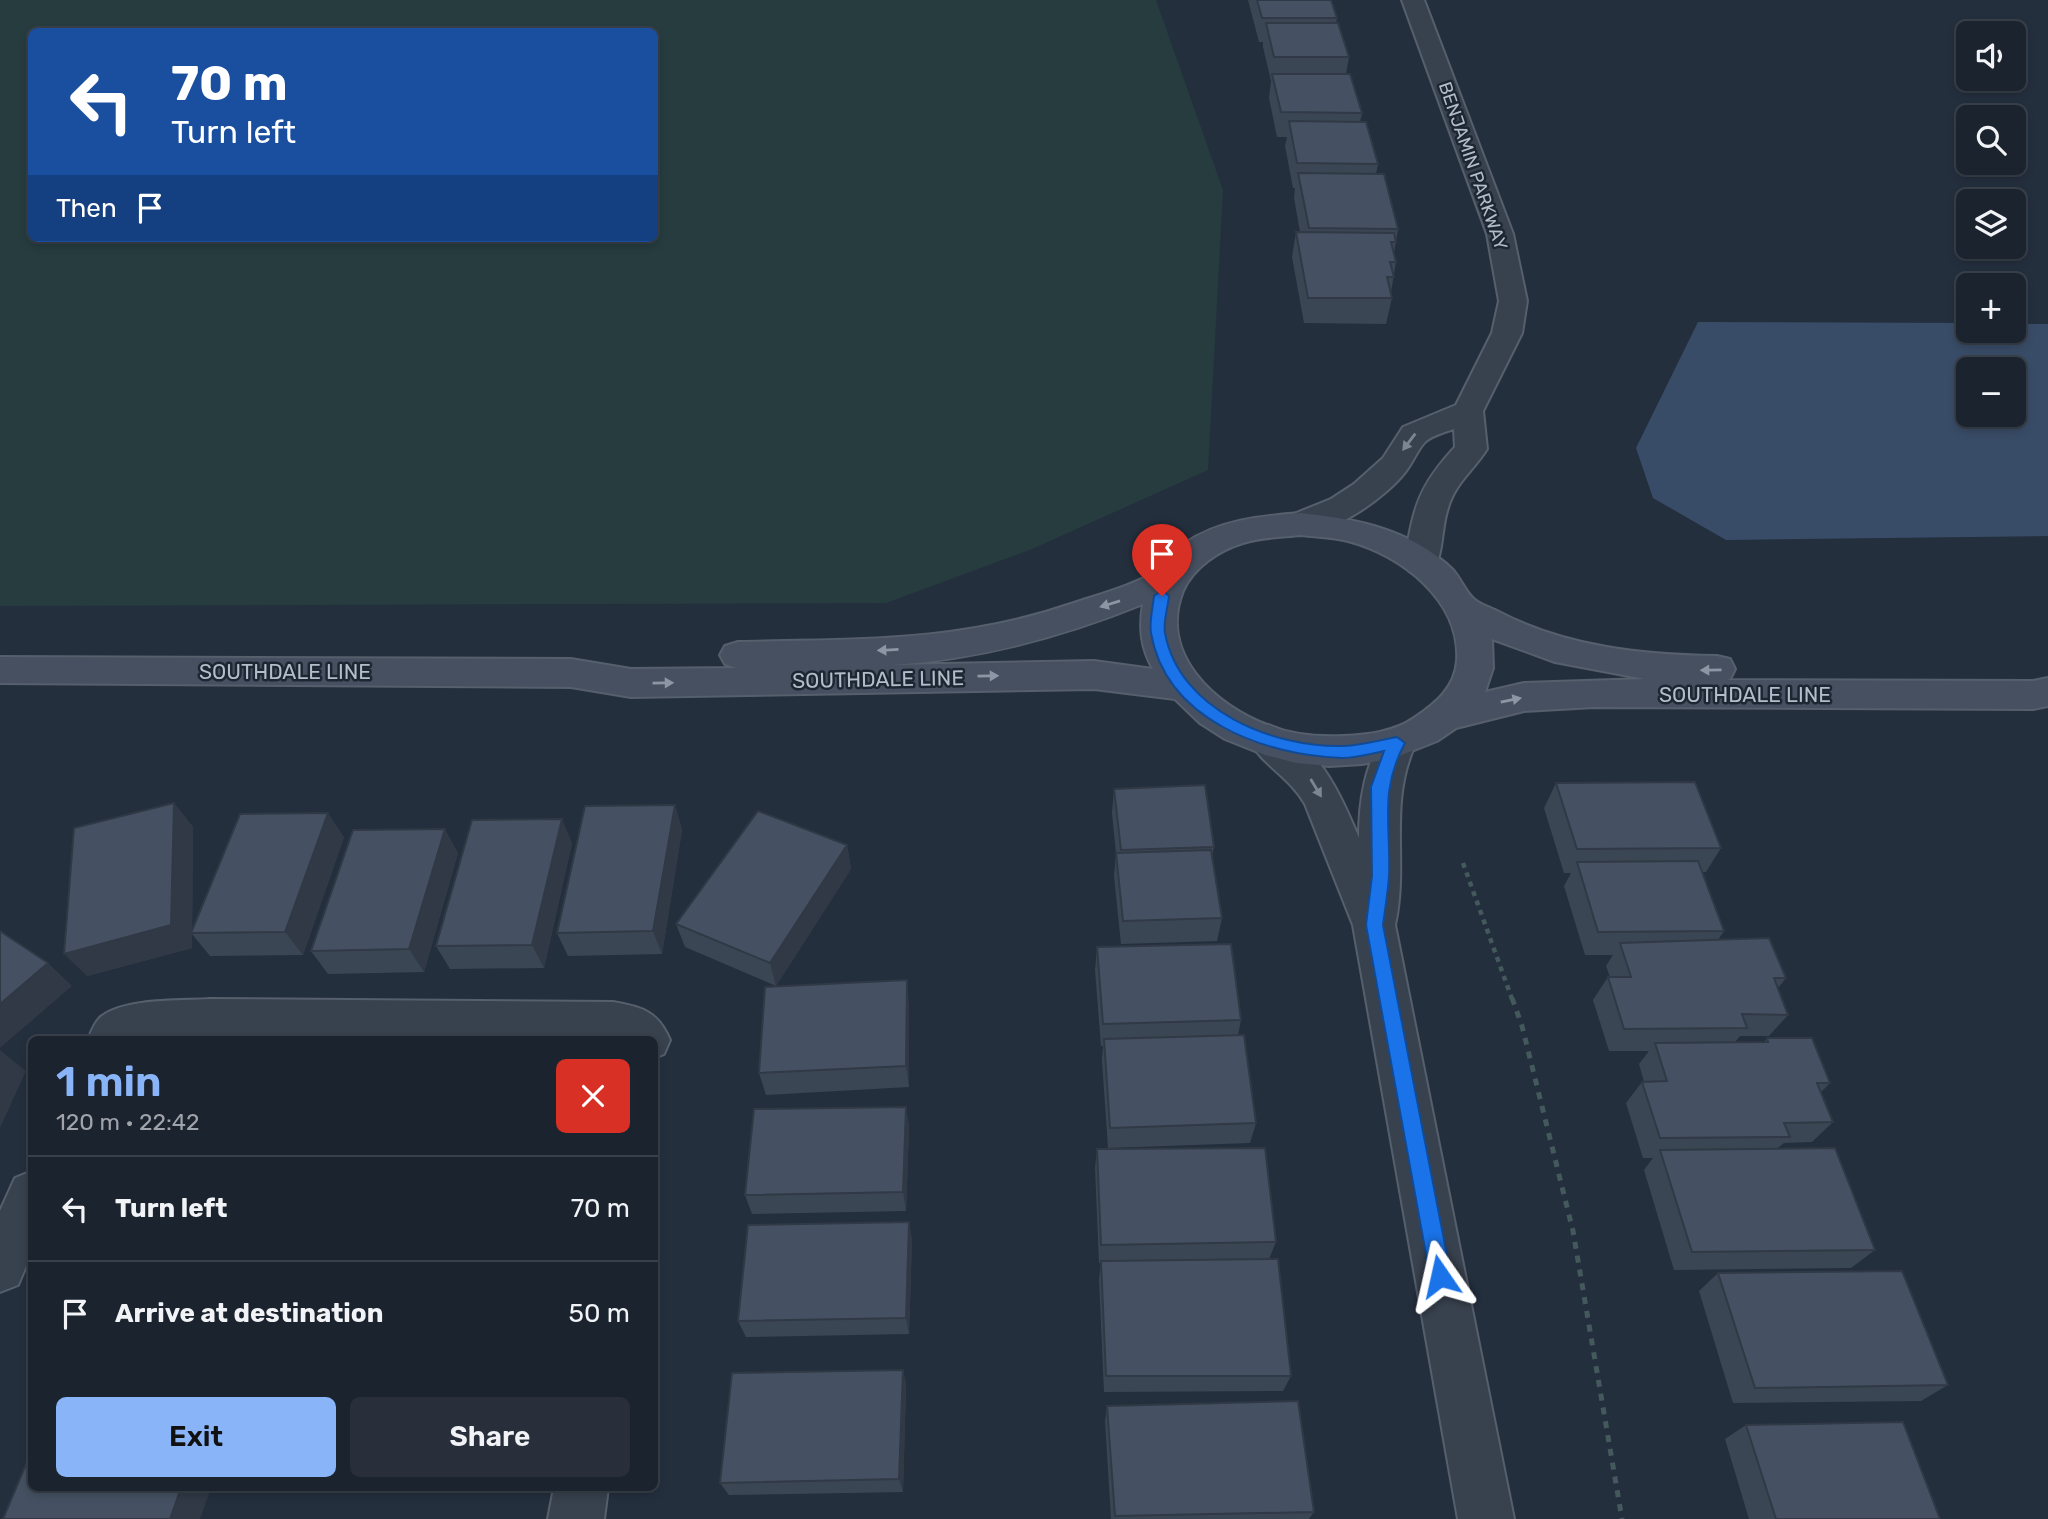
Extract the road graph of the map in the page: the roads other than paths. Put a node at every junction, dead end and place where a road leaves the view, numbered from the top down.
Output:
1 (1413, 0) edge
2 (1468, 411) junction
3 (1301, 524) junction
4 (1421, 564) junction
5 (1173, 578) junction
6 (1466, 610) junction
7 (0, 670) edge
8 (571, 673) junction
9 (2048, 679) edge
10 (1185, 687) junction
11 (2048, 692) edge
12 (1445, 716) junction
13 (1268, 740) junction
14 (1397, 743) junction
15 (1374, 925) junction
16 (113, 1036) edge
17 (646, 1036) edge
18 (28, 1203) edge
19 (0, 1267) edge
20 (581, 1491) edge
21 (576, 1519) edge
22 (1486, 1519) edge

1 - 2 street, BENJAMIN PARKWAY
2 -> 3 street
2 - 4 street
3 - 4 main road
3 - 5 main road
4 - 6 main road
5 -> 8 main road, SOUTHDALE LINE
5 - 10 main road
9 -> 6 main road, SOUTHDALE LINE
6 - 12 main road
7 - 8 main road, SOUTHDALE LINE
8 -> 10 main road, SOUTHDALE LINE
10 - 13 main road
12 -> 11 main road, SOUTHDALE LINE
12 - 14 main road
13 - 14 main road
13 -> 15 street
14 - 15 street
15 - 22 street
16 - 17 street
18 - 19 street
20 - 21 street

